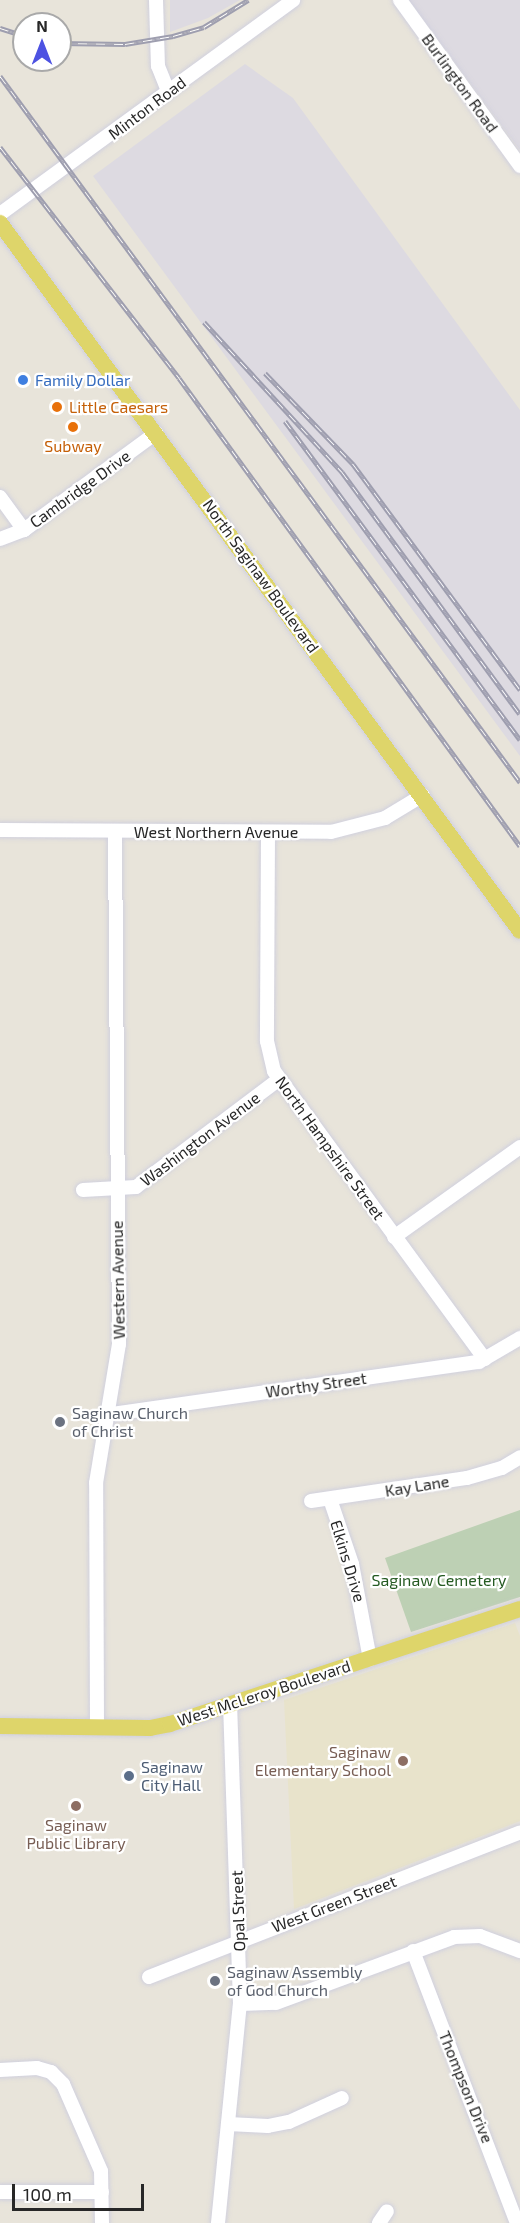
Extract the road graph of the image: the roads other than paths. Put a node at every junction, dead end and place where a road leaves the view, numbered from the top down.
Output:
1 (156, 0) edge
2 (292, 0) edge
3 (400, 0) edge
4 (168, 91) junction
5 (520, 165) edge
6 (0, 214) edge
7 (0, 223) edge
8 (156, 433) junction
9 (0, 497) edge
10 (24, 530) junction
11 (0, 539) edge
12 (423, 795) junction
13 (0, 830) edge
14 (115, 832) junction
15 (268, 833) junction
16 (520, 931) edge
17 (278, 1080) junction
18 (520, 1147) edge
19 (83, 1190) dead end
20 (116, 1190) junction
21 (394, 1237) junction
22 (520, 1338) edge
23 (485, 1359) junction
24 (105, 1415) junction
25 (520, 1457) edge
26 (330, 1499) junction
27 (311, 1501) dead end
28 (520, 1609) edge
29 (370, 1659) junction
30 (230, 1706) junction
31 (0, 1726) edge
32 (97, 1726) junction
33 (520, 1832) edge
34 (240, 1941) junction
35 (413, 1951) junction
36 (520, 1951) edge
37 (149, 1977) dead end
38 (240, 2004) junction
39 (0, 2070) edge
40 (342, 2098) dead end
41 (228, 2124) junction
42 (0, 2192) edge
43 (102, 2192) junction
44 (102, 2223) edge
45 (219, 2223) edge
46 (517, 2223) edge

1 - 4 street
2 - 4 street, Minton Road
3 - 5 street, Burlington Road
4 - 6 street, Minton Road
7 - 8 main road, North Saginaw Boulevard
8 - 10 street, Cambridge Drive
8 - 12 main road, North Saginaw Boulevard
9 - 10 street
10 - 11 street, Cambridge Drive
12 - 15 street, West Northern Avenue
12 - 16 main road, North Saginaw Boulevard
13 - 14 street, West Northern Avenue
14 - 15 street, West Northern Avenue
14 - 20 street, Western Avenue
15 - 17 street, North Hampshire Street
17 - 20 street, Washington Avenue
17 - 21 street, North Hampshire Street
18 - 21 street
19 - 20 street, Washington Avenue
20 - 24 street, Western Avenue
21 - 23 street, North Hampshire Street
22 - 23 street, Worthy Street
23 - 24 street, Worthy Street
24 - 32 street, Western Avenue
25 - 26 street, Kay Lane
26 - 27 street, Kay Lane
26 - 29 street, Elkins Drive
28 - 29 main road, West McLeroy Boulevard
29 - 30 main road, West McLeroy Boulevard
30 - 32 main road, West McLeroy Boulevard
30 - 34 street, Opal Street
31 - 32 main road, West McLeroy Boulevard
33 - 34 street, West Green Street
34 - 37 street, West Green Street
34 - 38 street, Opal Street
35 - 36 street
35 - 38 street
35 - 46 street, Thompson Drive
38 - 41 street, Opal Street
39 - 43 street
40 - 41 street
41 - 45 street, Opal Street
42 - 43 street
43 - 44 street

